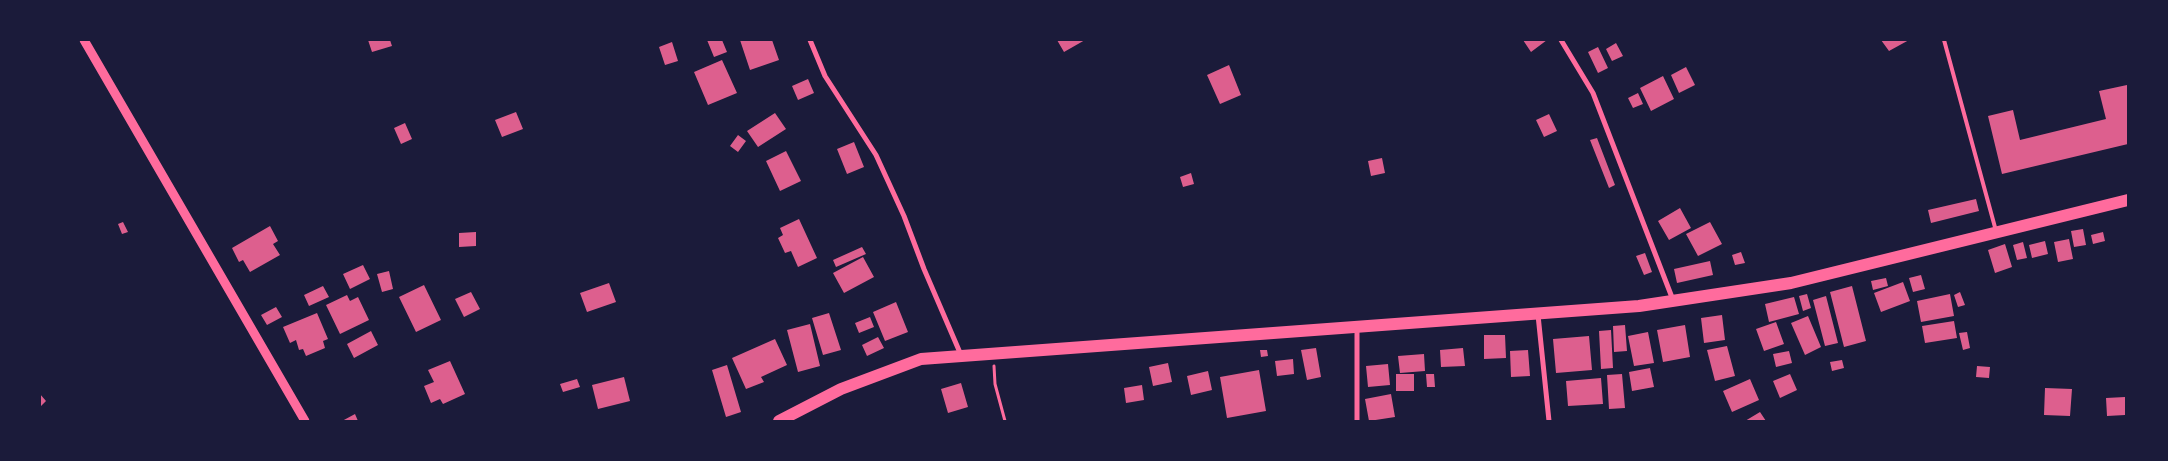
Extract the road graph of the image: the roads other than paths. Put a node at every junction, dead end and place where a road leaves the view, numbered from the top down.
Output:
1 (84, 40) edge
2 (810, 40) edge
3 (1560, 40) edge
4 (1944, 40) edge
5 (2128, 200) edge
6 (1997, 233) junction
7 (1674, 301) junction
8 (1538, 315) junction
9 (1357, 327) junction
10 (961, 356) junction
11 (305, 421) edge
12 (778, 421) edge
13 (1357, 421) edge
14 (1549, 421) edge

1 - 11 street
2 - 10 street
3 - 7 street
4 - 6 lane
5 - 6 main road
6 - 7 main road
7 - 8 main road
8 - 9 main road
8 - 14 street
9 - 10 main road
9 - 13 street
10 - 12 main road

